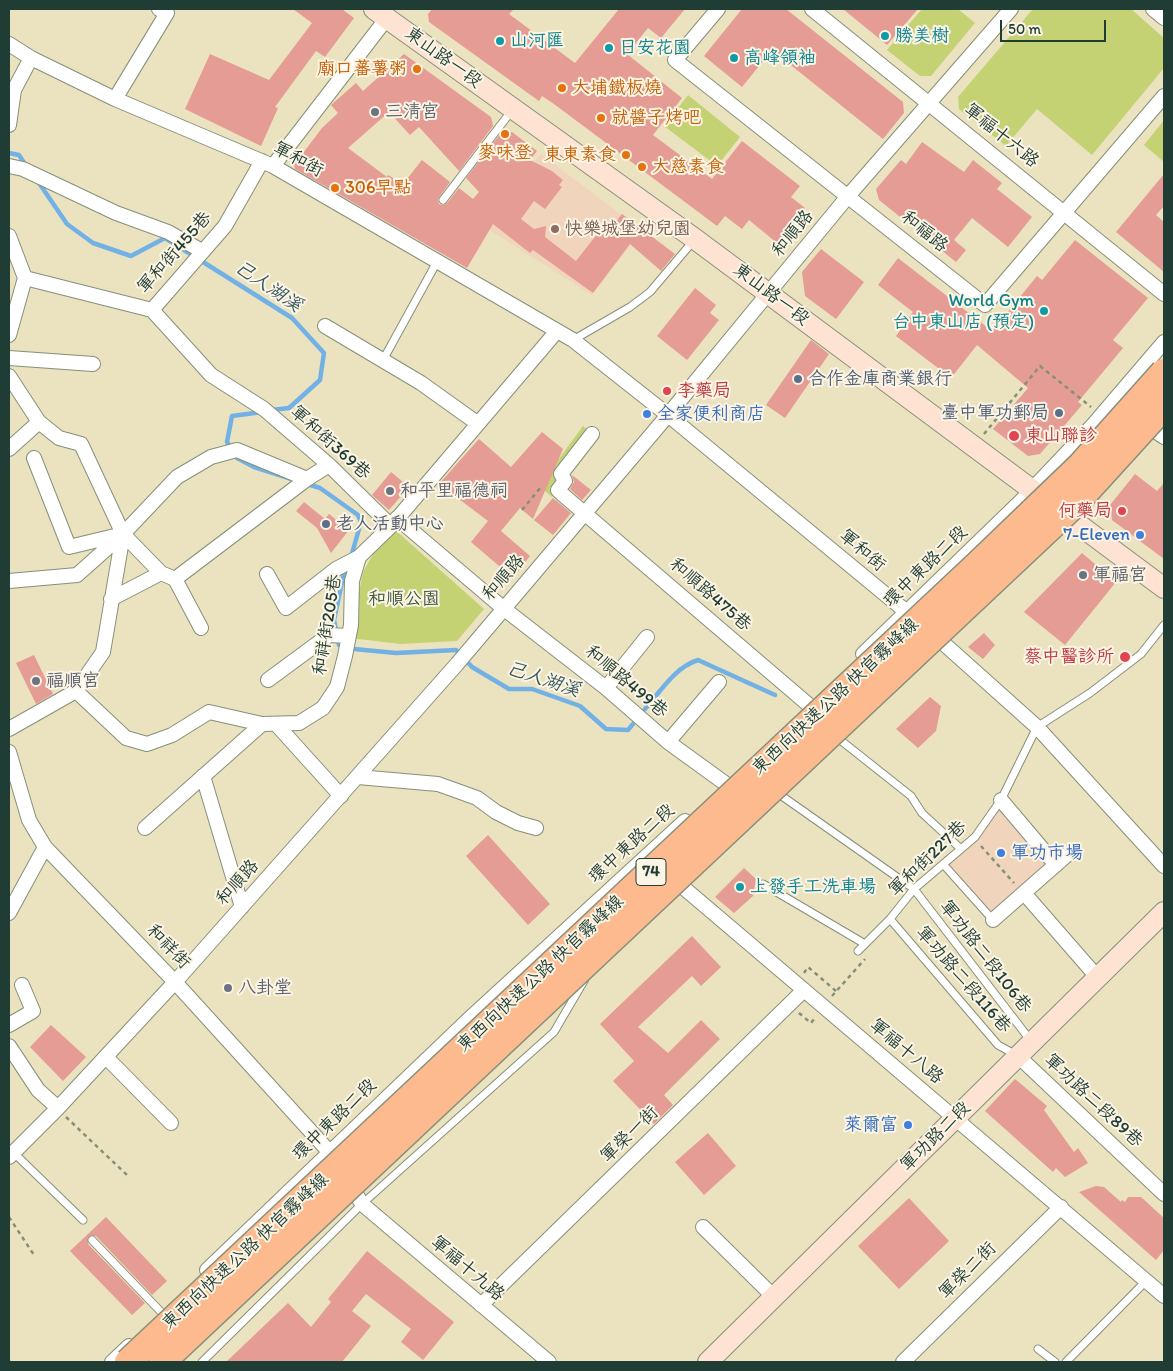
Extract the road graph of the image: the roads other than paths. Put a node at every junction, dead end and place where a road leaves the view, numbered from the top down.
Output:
1 (159, 9) edge
2 (718, 9) edge
3 (812, 9) edge
4 (1011, 9) edge
5 (1153, 9) edge
6 (385, 12) edge
7 (1164, 18) edge
8 (11, 50) edge
9 (32, 58) junction
10 (1164, 96) edge
11 (115, 99) junction
12 (930, 103) junction
13 (513, 108) junction
14 (9, 125) edge
15 (267, 164) junction
16 (9, 166) edge
17 (849, 195) junction
18 (443, 200) dead end
19 (1065, 213) junction
20 (9, 236) edge
21 (695, 239) junction
22 (195, 259) junction
23 (438, 260) junction
24 (25, 278) junction
25 (769, 293) junction
26 (1164, 294) edge
27 (152, 310) junction
28 (324, 326) dead end
29 (557, 331) junction
30 (9, 335) edge
31 (573, 340) junction
32 (1164, 342) edge
33 (9, 358) edge
34 (384, 360) junction
35 (93, 364) dead end
36 (1164, 372) edge
37 (9, 376) edge
38 (1164, 406) edge
39 (668, 415) junction
40 (39, 422) junction
41 (477, 423) junction
42 (1161, 430) edge
43 (592, 434) dead end
44 (9, 449) edge
45 (34, 458) dead end
46 (328, 465) junction
47 (303, 483) junction
48 (1033, 489) junction
49 (1073, 511) junction
50 (585, 513) junction
51 (394, 522) junction
52 (123, 534) junction
53 (356, 559) junction
54 (161, 573) junction
55 (267, 574) dead end
56 (176, 579) junction
57 (9, 581) edge
58 (1164, 588) edge
59 (111, 599) junction
60 (503, 608) junction
61 (906, 612) junction
62 (1164, 625) edge
63 (201, 628) dead end
64 (348, 636) junction
65 (647, 637) dead end
66 (944, 643) junction
67 (268, 680) dead end
68 (719, 682) dead end
69 (606, 688) junction
70 (76, 691) junction
71 (810, 706) junction
72 (269, 724) junction
73 (1037, 727) junction
74 (9, 729) edge
75 (839, 739) junction
76 (668, 742) junction
77 (9, 752) edge
78 (203, 776) junction
79 (358, 776) junction
80 (726, 784) junction
81 (779, 794) junction
82 (341, 796) junction
83 (1001, 800) junction
84 (145, 828) dead end
85 (536, 828) dead end
86 (45, 847) junction
87 (961, 850) junction
88 (1068, 854) dead end
89 (647, 856) junction
90 (943, 864) junction
91 (1056, 865) junction
92 (1164, 866) edge
93 (763, 884) dead end
94 (681, 886) junction
95 (914, 889) junction
96 (1024, 893) junction
97 (242, 907) junction
98 (1164, 912) edge
99 (9, 913) edge
100 (890, 919) junction
101 (993, 920) joint
102 (865, 944) junction
103 (858, 951) dead end
104 (591, 969) junction
105 (1098, 978) junction
106 (175, 982) junction
107 (22, 985) dead end
108 (804, 990) junction
109 (9, 1025) edge
110 (9, 1046) edge
111 (1026, 1050) junction
112 (106, 1057) junction
113 (58, 1108) junction
114 (955, 1118) junction
115 (170, 1124) dead end
116 (330, 1150) junction
117 (11, 1155) edge
118 (354, 1191) junction
119 (1164, 1194) edge
120 (362, 1204) junction
121 (1060, 1207) junction
122 (83, 1220) dead end
123 (703, 1227) dead end
124 (92, 1240) dead end
125 (1146, 1281) junction
126 (1164, 1296) edge
127 (774, 1297) junction
128 (481, 1306) junction
129 (162, 1314) junction
130 (1038, 1349) dead end
131 (112, 1362) edge
132 (128, 1362) edge
133 (162, 1362) edge
134 (175, 1362) edge
135 (187, 1362) edge
136 (202, 1362) edge
137 (549, 1362) edge
138 (708, 1362) edge
139 (903, 1362) edge
140 (1055, 1362) edge
141 (1066, 1362) edge

1 - 11 street
2 - 17 street, 和福路
3 - 12 street, 軍福十六路
4 - 12 street, 和順路
5 - 7 street
6 - 13 main road, 東山路一段
6 - 15 street, 軍和街455巷
8 - 9 street, 軍和街
9 - 11 street, 軍和街
9 - 14 street
10 - 19 street, 和福路
11 - 15 street, 軍和街
12 - 17 street, 和順路
12 - 19 street, 軍福十六路
13 - 18 lane
13 - 21 main road, 東山路一段
15 - 22 street, 軍和街455巷
15 - 23 street, 軍和街
16 - 22 street
17 - 19 street, 和福路
17 - 25 street, 和順路
19 - 26 street, 軍福十六路
20 - 24 street
21 - 25 main road, 東山路一段
21 - 31 lane
22 - 27 street, 軍和街455巷
23 - 29 street, 軍和街
23 - 34 lane
24 - 27 street, 軍和街455巷
24 - 30 street
25 - 39 street, 和順路
25 - 48 main road, 東山路一段
27 - 46 street, 軍和街369巷
28 - 34 street
29 - 31 street, 軍和街
29 - 41 street
31 - 39 street, 軍和街
32 - 48 street, 環中東路二段
33 - 35 street
34 - 41 street
36 - 132 highway, 東西向快速公路 快官霧峰線 / 74, bridge
37 - 40 street
38 - 49 highway, 東西向快速公路 快官霧峰線 / 74, bridge
39 - 50 street, 和順路
39 - 61 street, 軍和街
40 - 44 street
40 - 52 street
41 - 51 street
42 - 49 street
43 - 50 street, 和順路475巷
45 - 52 street
46 - 47 street
46 - 51 street, 軍和街369巷
47 - 52 street
47 - 56 street
48 - 49 main road, 東山路一段
48 - 61 street, 環中東路二段
49 - 58 main road, 東山路一段
49 - 66 street
49 - 133 highway, 東西向快速公路 快官霧峰線 / 74, bridge
49 - 135 highway, 74, bridge
50 - 60 street, 和順路
50 - 71 street, 和順路475巷
51 - 53 street, 和祥街205巷
51 - 60 street, 軍和街369巷
52 - 54 street
52 - 57 street
52 - 59 street
53 - 55 street
53 - 64 street, 和祥街205巷
54 - 56 street
54 - 59 street
56 - 63 street
59 - 70 street
60 - 69 street, 和順路499巷
60 - 79 street, 和順路
61 - 66 street, 軍和街
61 - 71 street, 環中東路二段
62 - 73 lane
64 - 67 street
64 - 72 street, 和祥街205巷
65 - 69 street
66 - 73 street, 軍和街
66 - 75 street
68 - 76 street
69 - 76 street, 和順路499巷
70 - 72 street, 和祥街205巷
70 - 74 street
71 - 80 street, 環中東路二段
72 - 78 street
72 - 82 street
73 - 83 lane, 軍和街227巷
73 - 92 street, 軍和街
75 - 81 street
75 - 87 lane
76 - 80 street, 和順路499巷
77 - 86 street, 和祥街
78 - 84 street
78 - 97 street
79 - 82 street, 和順路
79 - 85 street
80 - 89 street, 環中東路二段
81 - 94 street
81 - 95 lane, 軍功路二段106巷
82 - 97 street, 和順路
83 - 87 lane, 軍和街227巷
83 - 91 street
86 - 99 street
86 - 106 street, 和祥街
87 - 90 lane, 軍和街227巷
88 - 91 street
89 - 94 street, 軍福十八路
89 - 116 street, 環中東路二段
90 - 95 lane, 軍和街227巷
90 - 101 lane
91 - 96 street
93 - 102 lane
94 - 104 street
94 - 108 street, 軍福十八路
95 - 100 lane, 軍和街227巷
95 - 111 lane, 軍功路二段106巷
96 - 101 street
96 - 105 street
97 - 106 street, 和順路
98 - 105 main road, 軍功路二段
100 - 102 lane, 軍和街227巷
100 - 111 lane, 軍功路二段116巷
102 - 103 lane, 軍和街227巷
104 - 118 street
104 - 120 lane
105 - 111 main road, 軍功路二段
106 - 112 street, 和順路
106 - 116 street, 和祥街
107 - 109 street
108 - 114 street, 軍福十八路
108 - 128 street, 軍榮一街
110 - 113 street
111 - 114 main road, 軍功路二段
111 - 119 street, 軍功路二段89巷
112 - 113 street, 和順路
112 - 115 street
113 - 117 street, 和順路
114 - 121 street, 軍福十八路
114 - 127 main road, 軍功路二段
116 - 118 street, 和祥街
116 - 129 street, 環中東路二段
117 - 122 lane
118 - 120 street, 軍福十九路
118 - 134 street
120 - 128 street, 軍福十九路
120 - 136 lane
121 - 125 street, 軍福十八路
121 - 139 street, 軍榮二街
123 - 127 street
124 - 129 lane
125 - 126 street, 軍福十八路
125 - 141 lane
127 - 138 main road, 軍功路二段
128 - 137 street, 軍福十九路
129 - 131 street, 環中東路二段
130 - 140 lane

